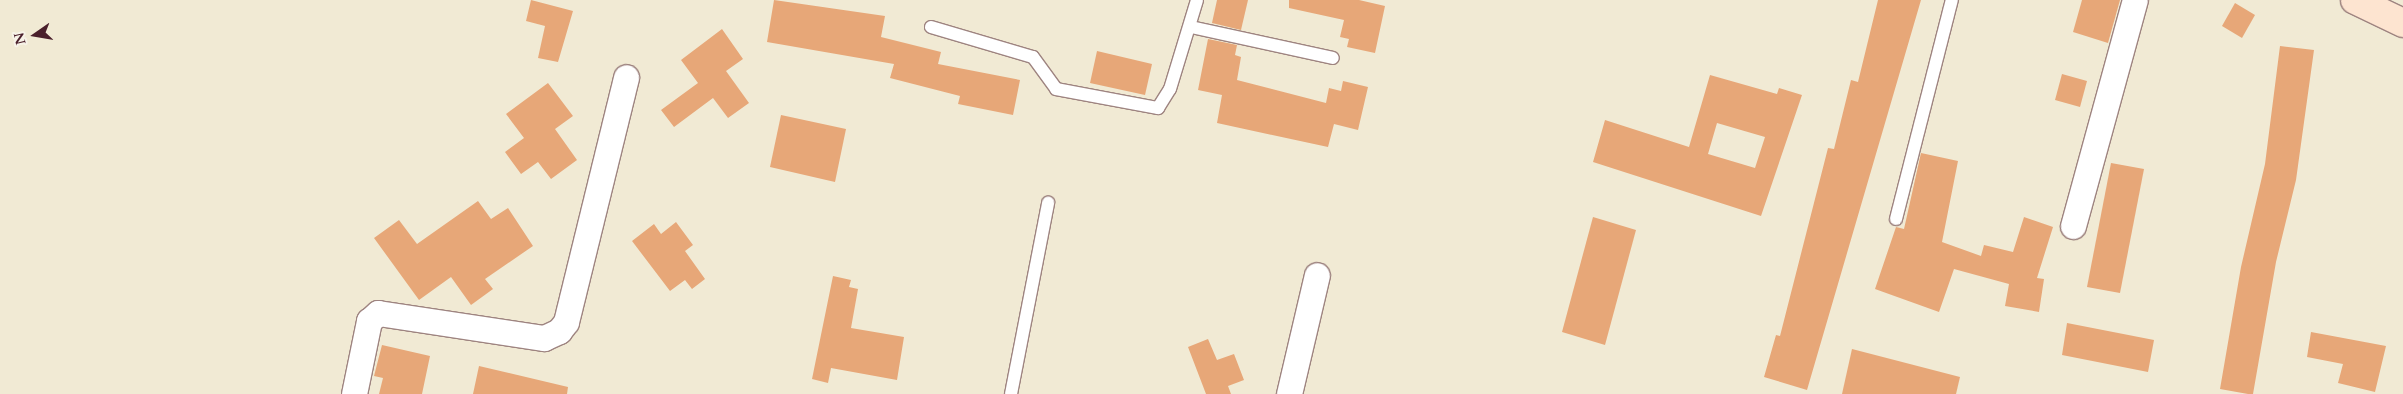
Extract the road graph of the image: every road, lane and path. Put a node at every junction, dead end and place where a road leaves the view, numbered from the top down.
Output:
1 (1197, 0) edge
2 (1952, 0) edge
3 (2134, 0) edge
4 (2355, 0) edge
5 (2403, 23) edge
6 (931, 27) dead end
7 (1191, 27) junction
8 (1333, 58) dead end
9 (626, 77) dead end
10 (1048, 203) dead end
11 (1896, 219) dead end
12 (2073, 226) dead end
13 (1317, 275) dead end
14 (354, 394) edge
15 (1011, 394) edge
16 (1289, 394) edge

1 - 7 lane
2 - 11 lane
3 - 12 street
4 - 5 main road
6 - 7 lane
7 - 8 lane
9 - 14 street
10 - 15 lane
13 - 16 street

